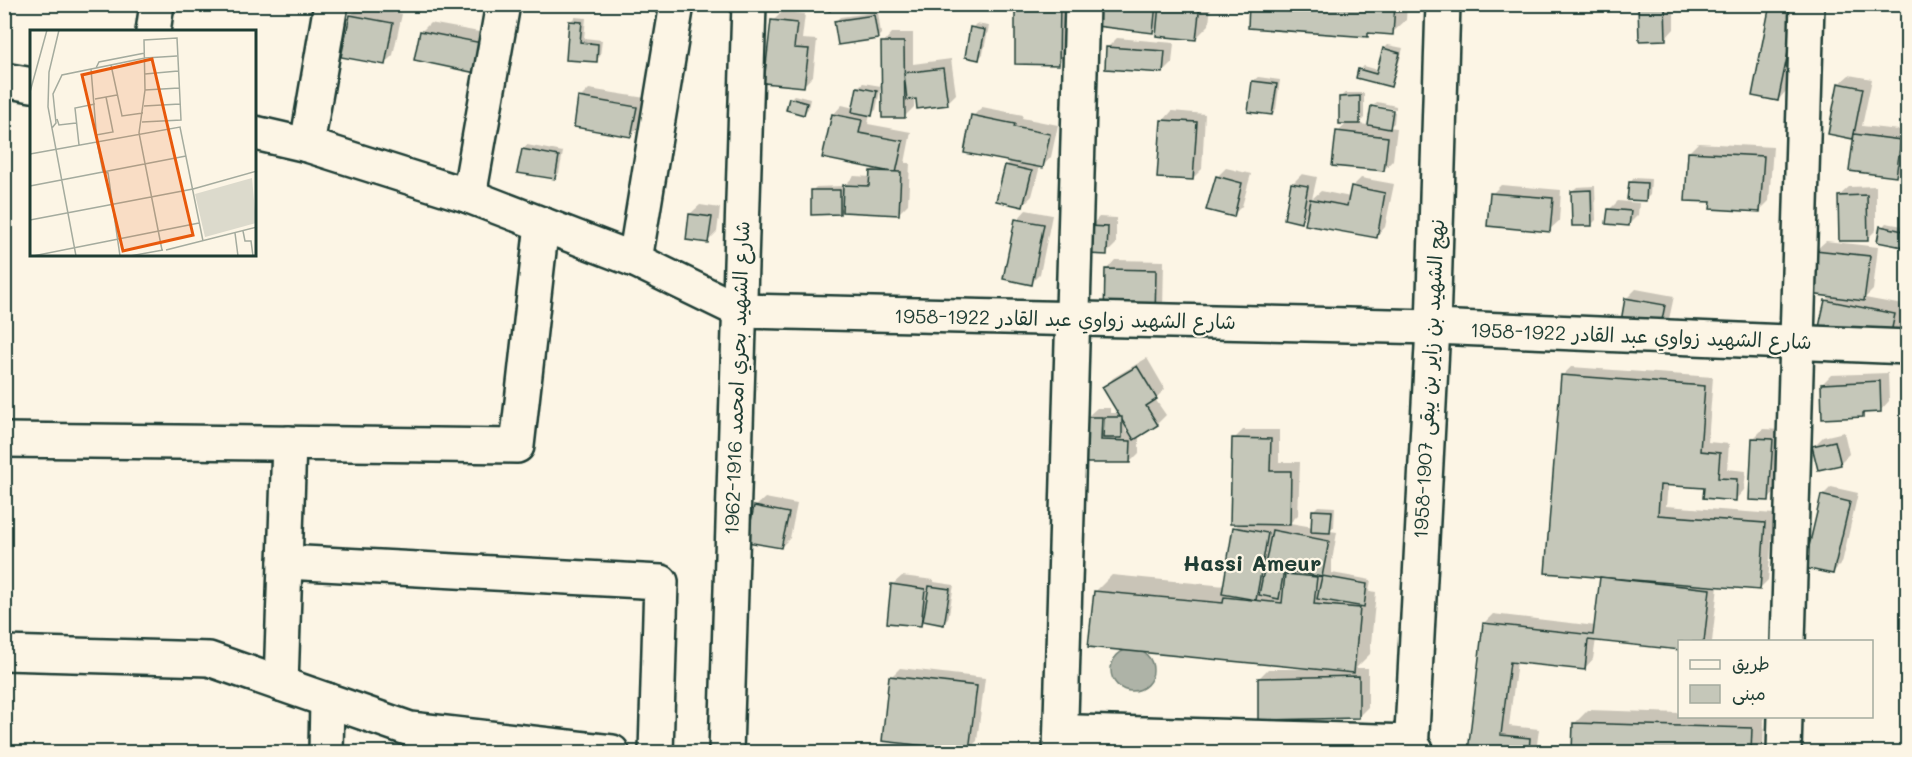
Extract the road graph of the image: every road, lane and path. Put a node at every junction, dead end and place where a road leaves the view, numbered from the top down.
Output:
1 (157, 4) edge
2 (330, 4) edge
3 (503, 4) edge
4 (677, 4) edge
5 (749, 4) edge
6 (1082, 4) edge
7 (1443, 4) edge
8 (1807, 4) edge
9 (153, 30) edge
10 (4, 80) edge
11 (30, 85) edge
12 (256, 133) edge
13 (307, 145) junction
14 (469, 196) junction
15 (542, 224) junction
16 (635, 260) junction
17 (740, 311) junction
18 (1072, 319) junction
19 (1433, 327) junction
20 (1797, 342) junction
21 (1908, 347) edge
22 (4, 440) edge
23 (289, 443) junction
24 (285, 562) junction
25 (1788, 640) edge
26 (4, 653) edge
27 (281, 684) junction
28 (327, 700) junction
29 (1785, 718) edge
30 (1413, 749) edge
31 (326, 753) edge
32 (612, 753) edge
33 (656, 753) edge
34 (726, 753) edge
35 (1060, 753) edge
36 (1068, 753) edge
37 (1784, 753) edge

1 - 9 street
2 - 13 street
3 - 14 street
4 - 16 street
5 - 17 street, شارع الشهيد بحري امحمد 1916-1962
6 - 18 street
7 - 19 street, نهج الشهيد بن زاير بن يبقى 1907-1958
8 - 20 street
10 - 11 street
12 - 13 street, شارع الشهيد زواوي عبد القادر 1922-1958
13 - 14 street, شارع الشهيد زواوي عبد القادر 1922-1958
14 - 15 street, شارع الشهيد زواوي عبد القادر 1922-1958
15 - 16 street, شارع الشهيد زواوي عبد القادر 1922-1958
15 - 23 street
16 - 17 street, شارع الشهيد زواوي عبد القادر 1922-1958
17 - 18 street, شارع الشهيد زواوي عبد القادر 1922-1958
17 - 34 street, شارع الشهيد بحري امحمد 1916-1962
18 - 19 street, شارع الشهيد زواوي عبد القادر 1922-1958
18 - 35 street
19 - 20 street, شارع الشهيد زواوي عبد القادر 1922-1958
19 - 30 street, نهج الشهيد بن زاير بن يبقى 1907-1958
20 - 21 street, شارع الشهيد زواوي عبد القادر 1922-1958
20 - 25 street
22 - 23 street
23 - 24 street
24 - 27 street
24 - 33 street
26 - 27 street
27 - 28 street
28 - 31 street
28 - 32 street
29 - 37 street
30 - 36 street

